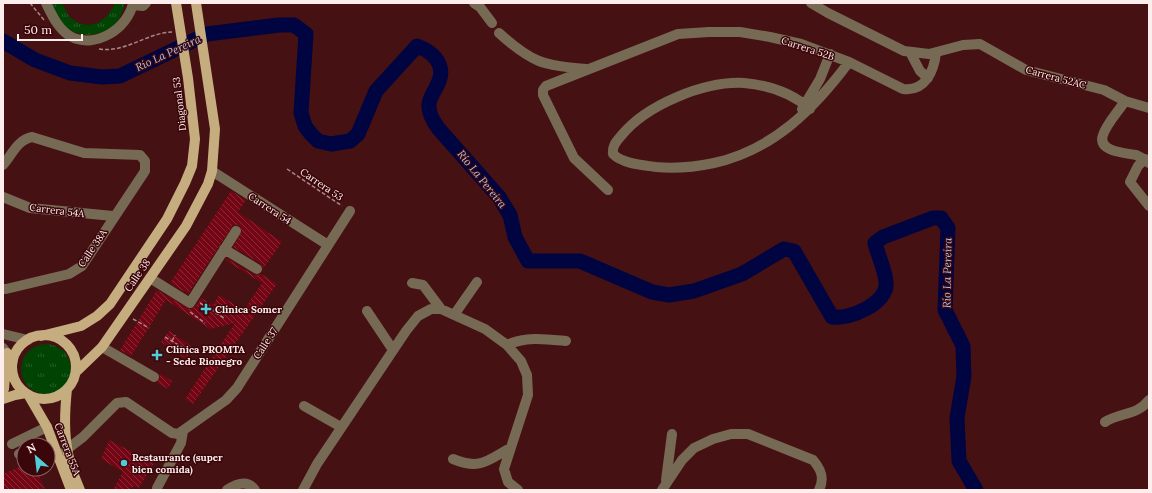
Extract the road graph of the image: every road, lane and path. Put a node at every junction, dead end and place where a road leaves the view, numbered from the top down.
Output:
1 (46, 3) edge
2 (146, 3) edge
3 (176, 3) edge
4 (196, 3) edge
5 (474, 3) edge
6 (811, 3) edge
7 (133, 4) edge
8 (492, 24) dead end
9 (499, 33) dead end
10 (910, 52) junction
11 (936, 53) junction
12 (830, 54) junction
13 (850, 62) junction
14 (588, 69) junction
15 (928, 78) junction
16 (1125, 100) junction
17 (808, 107) junction
18 (1149, 108) edge
19 (1147, 161) edge
20 (3, 165) edge
21 (287, 169) dead end
22 (212, 171) junction
23 (608, 190) dead end
24 (3, 197) edge
25 (178, 200) joint
26 (1149, 206) edge
27 (350, 211) joint
28 (113, 216) junction
29 (236, 230) dead end
30 (328, 245) junction
31 (224, 249) junction
32 (257, 269) dead end
33 (150, 278) junction
34 (477, 282) dead end
35 (412, 283) dead end
36 (3, 289) edge
37 (207, 302) dead end
38 (223, 303) dead end
39 (204, 306) dead end
40 (441, 309) junction
41 (367, 311) dead end
42 (189, 312) dead end
43 (217, 313) dead end
44 (454, 315) junction
45 (135, 320) dead end
46 (205, 323) dead end
47 (149, 328) dead end
48 (3, 334) edge
49 (175, 335) dead end
50 (41, 336) junction
51 (165, 337) dead end
52 (28, 340) junction
53 (172, 341) junction
54 (566, 342) dead end
55 (507, 345) junction
56 (102, 347) junction
57 (185, 350) dead end
58 (393, 350) junction
59 (7, 354) edge
60 (76, 372) junction
61 (13, 376) junction
62 (154, 377) dead end
63 (67, 389) junction
64 (4, 390) edge
65 (28, 395) junction
66 (3, 399) edge
67 (1149, 400) edge
68 (304, 406) dead end
69 (1105, 422) dead end
70 (47, 427) junction
71 (341, 427) junction
72 (183, 431) junction
73 (672, 434) dead end
74 (49, 437) edge
75 (12, 444) dead end
76 (510, 448) junction
77 (66, 450) junction
78 (56, 456) edge
79 (453, 459) dead end
80 (664, 487) edge
81 (157, 488) dead end
82 (71, 490) edge
83 (80, 490) edge
84 (227, 490) edge
85 (255, 490) edge
86 (303, 490) edge
87 (518, 490) edge
88 (820, 490) edge

1 - 7 street
2 - 7 street
3 - 25 main road, Diagonal 53
4 - 22 main road
5 - 8 street
6 - 10 street, Carrera 52AC
9 - 14 street
10 - 11 street, Carrera 52AC
10 - 15 street
11 - 15 street
11 - 16 street, Carrera 52AC
12 - 13 street, Carrera 52B
12 - 14 street, Carrera 52B
12 - 17 street
13 - 15 street, Carrera 52B
13 - 17 street
14 - 23 street, Carrera 52B
16 - 18 street, Carrera 52AC
16 - 19 street
17 - 17 street
19 - 26 street
20 - 28 street, Calle 38A
21 - 27 path, Carrera 53
22 - 30 street, Carrera 54
22 - 33 main road, Calle 38
24 - 28 street, Carrera 54A
25 - 50 main road, Calle 38
27 - 30 street, Calle 37
28 - 36 street, Calle 38A
29 - 31 street
30 - 72 street, Calle 37
31 - 32 street
31 - 33 street
33 - 56 main road, Calle 38
34 - 44 street
35 - 40 street
37 - 39 path
38 - 43 path
40 - 44 street
40 - 58 street
41 - 58 street
42 - 46 path
44 - 55 street
45 - 47 path
48 - 52 street
49 - 53 path
50 - 52 main road
50 - 60 main road
51 - 53 path
52 - 59 main road
53 - 57 path
54 - 55 street
55 - 76 street
56 - 60 main road, Calle 38
56 - 62 street
58 - 71 street
59 - 61 main road
59 - 64 main road
60 - 63 main road
61 - 64 main road
61 - 65 main road
63 - 65 main road
63 - 77 main road, Carrera 55A
65 - 66 main road
65 - 70 main road, Carrera 55A
67 - 69 street
68 - 71 street
70 - 74 main road, Carrera 55A
70 - 75 street
71 - 86 street
72 - 77 street, Calle 37
72 - 81 street
73 - 80 street
76 - 79 street
76 - 87 street
77 - 83 main road, Carrera 55A
78 - 82 main road, Carrera 55A
80 - 88 street
84 - 85 street

